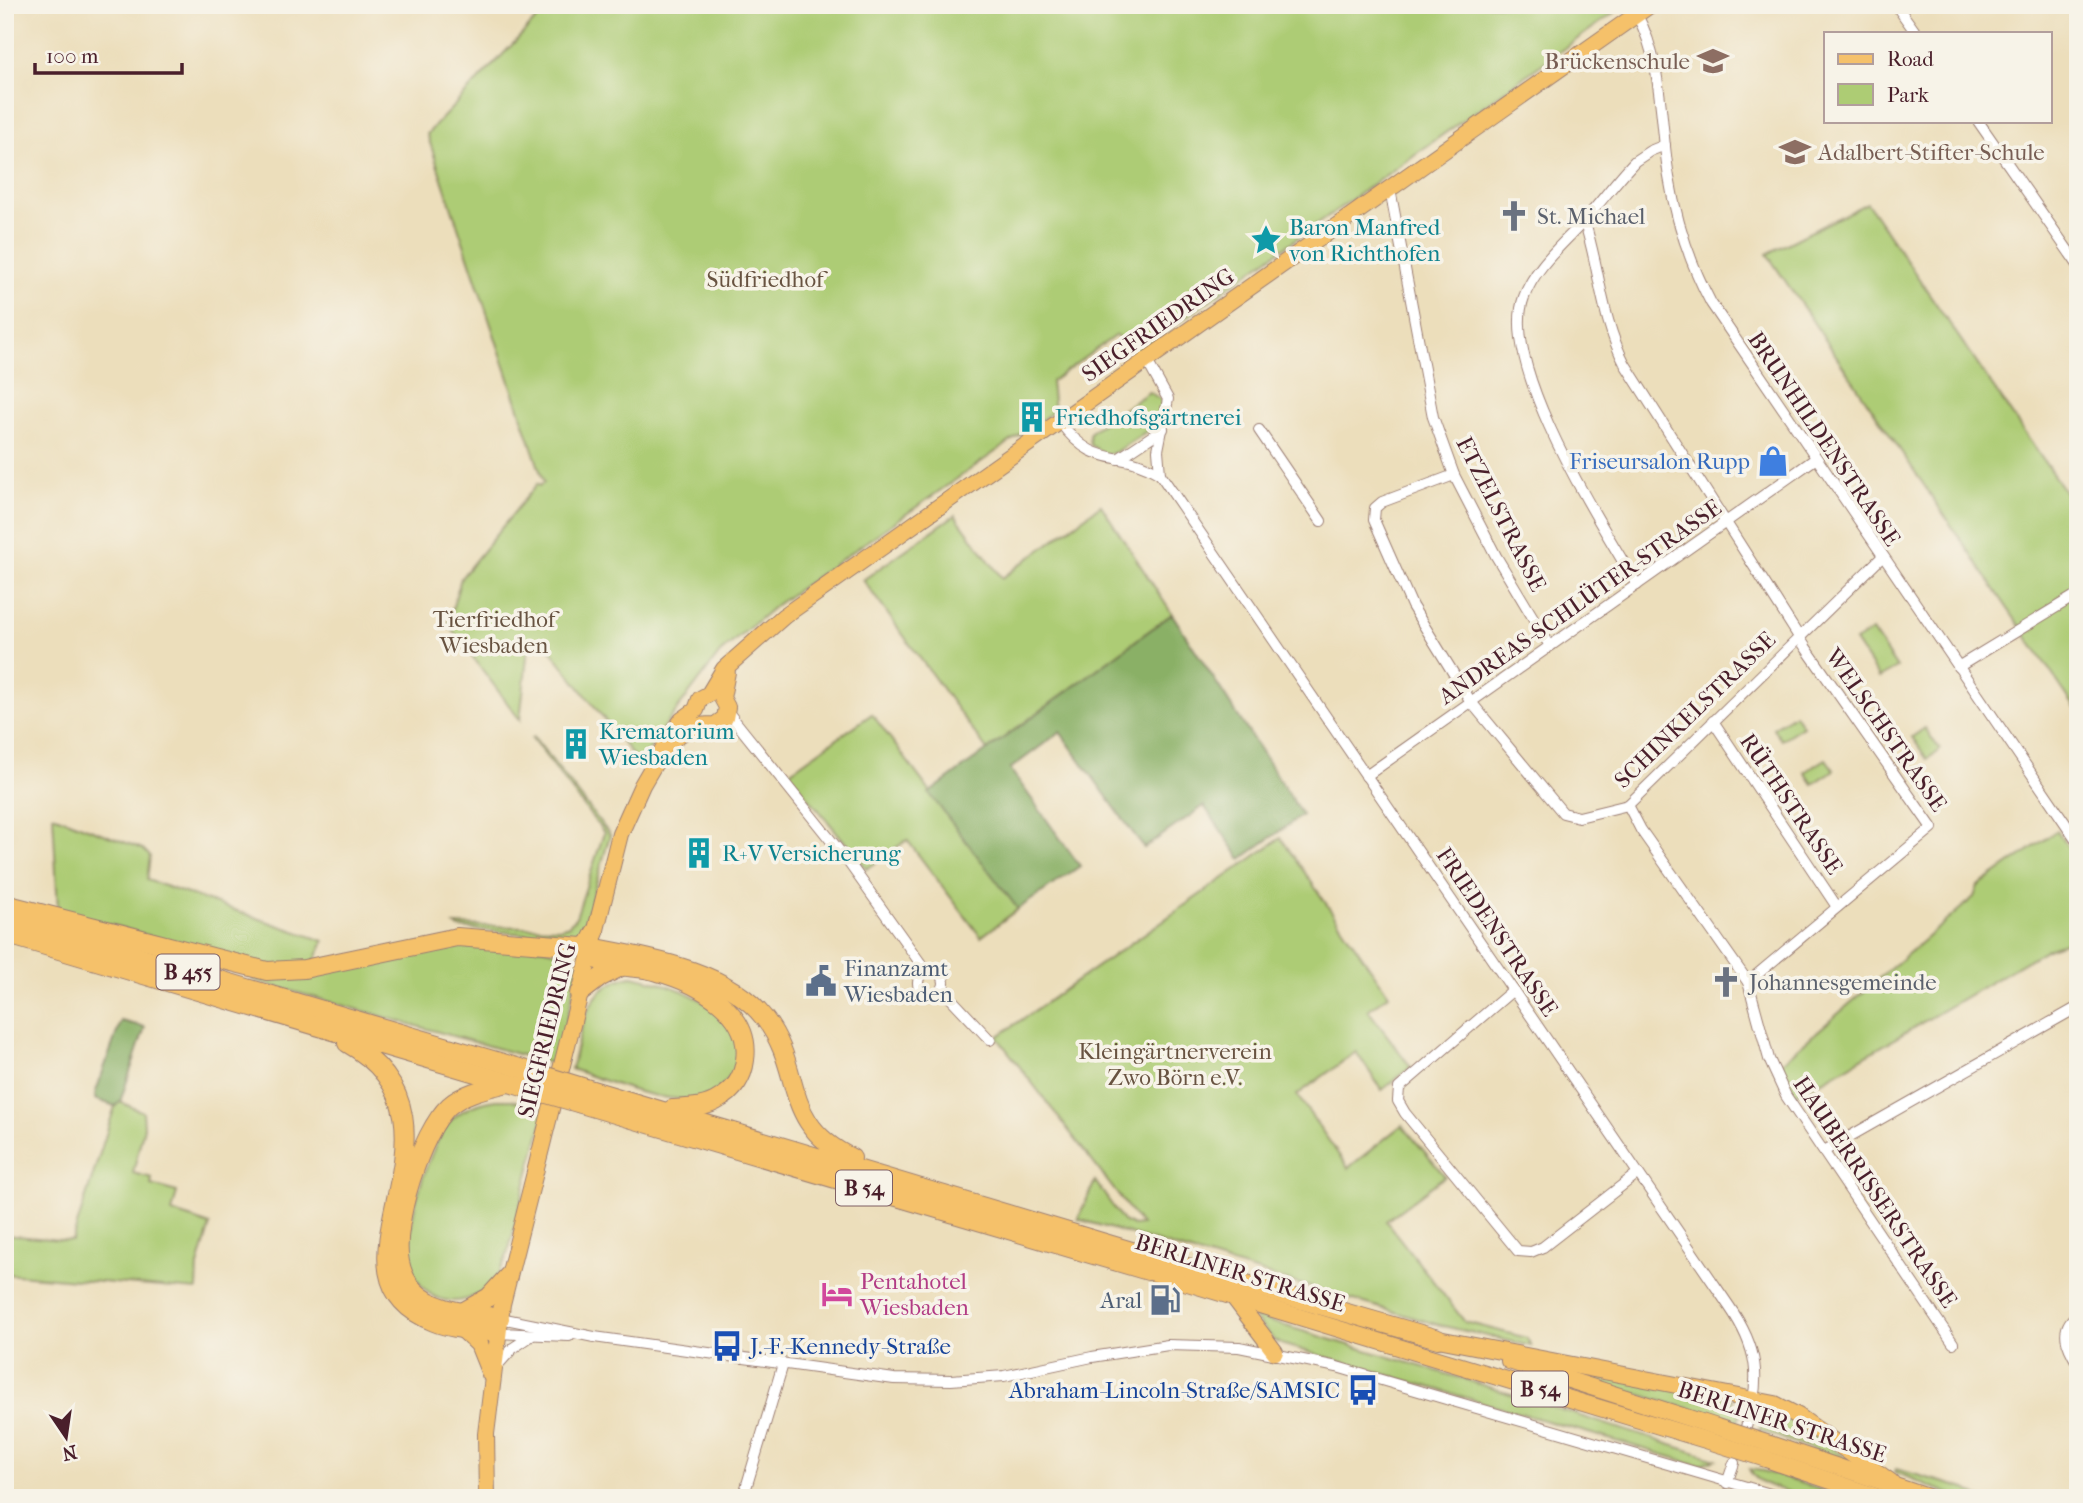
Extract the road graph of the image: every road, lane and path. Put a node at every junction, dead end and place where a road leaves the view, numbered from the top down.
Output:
1 (1896, 5) edge
2 (1644, 10) edge
3 (1915, 32) edge
4 (1979, 122) edge
5 (1665, 145) junction
6 (1390, 189) junction
7 (1584, 220) junction
8 (2078, 265) edge
9 (1147, 361) junction
10 (1060, 422) junction
11 (1163, 429) junction
12 (1259, 430) dead end
13 (1118, 459) junction
14 (1815, 459) junction
15 (1160, 474) junction
16 (1454, 475) junction
17 (1321, 521) dead end
18 (1726, 522) junction
19 (1882, 557) junction
20 (1637, 584) junction
21 (2078, 594) edge
22 (1799, 636) junction
23 (1550, 646) junction
24 (1958, 667) junction
25 (1471, 702) junction
26 (713, 710) junction
27 (1713, 721) junction
28 (1366, 776) junction
29 (1628, 805) junction
30 (2078, 842) edge
31 (5, 904) edge
32 (1837, 907) junction
33 (5, 917) edge
34 (5, 934) edge
35 (593, 939) junction
36 (623, 966) junction
37 (926, 971) junction
38 (1748, 982) junction
39 (942, 989) junction
40 (1513, 990) junction
41 (579, 994) junction
42 (2078, 1007) edge
43 (320, 1027) junction
44 (990, 1040) dead end
45 (521, 1081) junction
46 (583, 1096) junction
47 (658, 1110) junction
48 (1824, 1151) junction
49 (1638, 1173) junction
50 (893, 1178) junction
51 (1148, 1271) joint
52 (508, 1276) junction
53 (1232, 1295) junction
54 (2078, 1314) edge
55 (463, 1320) junction
56 (498, 1326) junction
57 (532, 1336) junction
58 (594, 1337) junction
59 (1438, 1339) junction
60 (1953, 1343) dead end
61 (1275, 1352) junction
62 (783, 1364) junction
63 (2078, 1364) edge
64 (491, 1374) junction
65 (1755, 1398) junction
66 (1746, 1427) dead end
67 (1715, 1434) junction
68 (1768, 1451) junction
69 (1734, 1463) dead end
70 (1891, 1482) junction
71 (1727, 1483) junction
72 (487, 1498) edge
73 (743, 1498) edge
74 (1784, 1498) edge
75 (1881, 1498) edge
76 (1931, 1498) edge

1 - 3 street
2 - 5 street, BRUNHILDENSTRASSE
2 - 6 main road, SIEGFRIEDRING
4 - 8 street
5 - 7 street
5 - 14 street, BRUNHILDENSTRASSE
6 - 9 main road, SIEGFRIEDRING
6 - 16 street, ETZELSTRASSE
7 - 18 street, WELSCHSTRASSE
7 - 20 street
9 - 10 main road, SIEGFRIEDRING
9 - 11 street
10 - 13 street
10 - 26 main road, SIEGFRIEDRING
11 - 13 street
11 - 15 street
12 - 17 street
13 - 15 street
14 - 18 street, ANDREAS-SCHLÜTER-STRASSE
14 - 19 street, BRUNHILDENSTRASSE
15 - 28 street, FRIEDENSTRASSE
16 - 23 street, ETZELSTRASSE
16 - 25 street
18 - 20 street, ANDREAS-SCHLÜTER-STRASSE
18 - 22 street, WELSCHSTRASSE
19 - 22 street, SCHINKELSTRASSE
19 - 24 street, BRUNHILDENSTRASSE
20 - 23 street, ANDREAS-SCHLÜTER-STRASSE
21 - 24 street
22 - 27 street, SCHINKELSTRASSE
22 - 32 street, WELSCHSTRASSE
23 - 25 street, ANDREAS-SCHLÜTER-STRASSE
24 - 30 street, BRUNHILDENSTRASSE
25 - 28 street, ANDREAS-SCHLÜTER-STRASSE
25 - 29 street, SCHINKELSTRASSE
26 - 35 main road, SIEGFRIEDRING
26 - 37 street
27 - 29 street, SCHINKELSTRASSE
27 - 32 street, RÜTHSTRASSE
28 - 40 street, FRIEDENSTRASSE
29 - 38 street, HAUBERRISSERSTRASSE
31 - 35 highway
32 - 38 street, WELSCHSTRASSE
33 - 45 highway, B 455
34 - 43 highway, B 455
35 - 36 highway
35 - 41 main road, SIEGFRIEDRING
35 - 50 highway
36 - 41 highway
36 - 47 highway, B 455
37 - 39 street
37 - 39 street
38 - 48 street, HAUBERRISSERSTRASSE
39 - 44 street
40 - 49 street, FRIEDENSTRASSE
40 - 49 street
41 - 52 main road, SIEGFRIEDRING
42 - 48 street
43 - 45 highway
43 - 55 highway, B 455
45 - 46 highway, B 455, bridge
45 - 55 highway
46 - 47 highway, B 455
46 - 51 highway, BERLINER STRASSE / B 54
47 - 50 highway, B 54
48 - 60 street, HAUBERRISSERSTRASSE
49 - 65 street, FRIEDENSTRASSE
50 - 59 highway, BERLINER STRASSE / B 54
51 - 53 main road, BERLINER STRASSE / B 54
52 - 55 highway
52 - 56 main road, SIEGFRIEDRING
53 - 61 main road
53 - 67 main road, BERLINER STRASSE / B 54
54 - 63 street
55 - 56 highway
55 - 64 highway
56 - 57 street
56 - 58 street
56 - 64 main road, SIEGFRIEDRING
57 - 58 street
57 - 64 street
58 - 62 street
59 - 65 main road
59 - 67 main road, BERLINER STRASSE / B 54
61 - 62 street
61 - 71 street
62 - 73 street
64 - 72 main road, SIEGFRIEDRING
65 - 66 street, FRIEDENSTRASSE
65 - 70 main road
67 - 68 main road, BERLINER STRASSE / B 54, bridge
68 - 70 main road, BERLINER STRASSE / B 54
68 - 75 main road, BERLINER STRASSE / B 54
69 - 71 street
70 - 76 main road, BERLINER STRASSE / B 54
71 - 74 street

